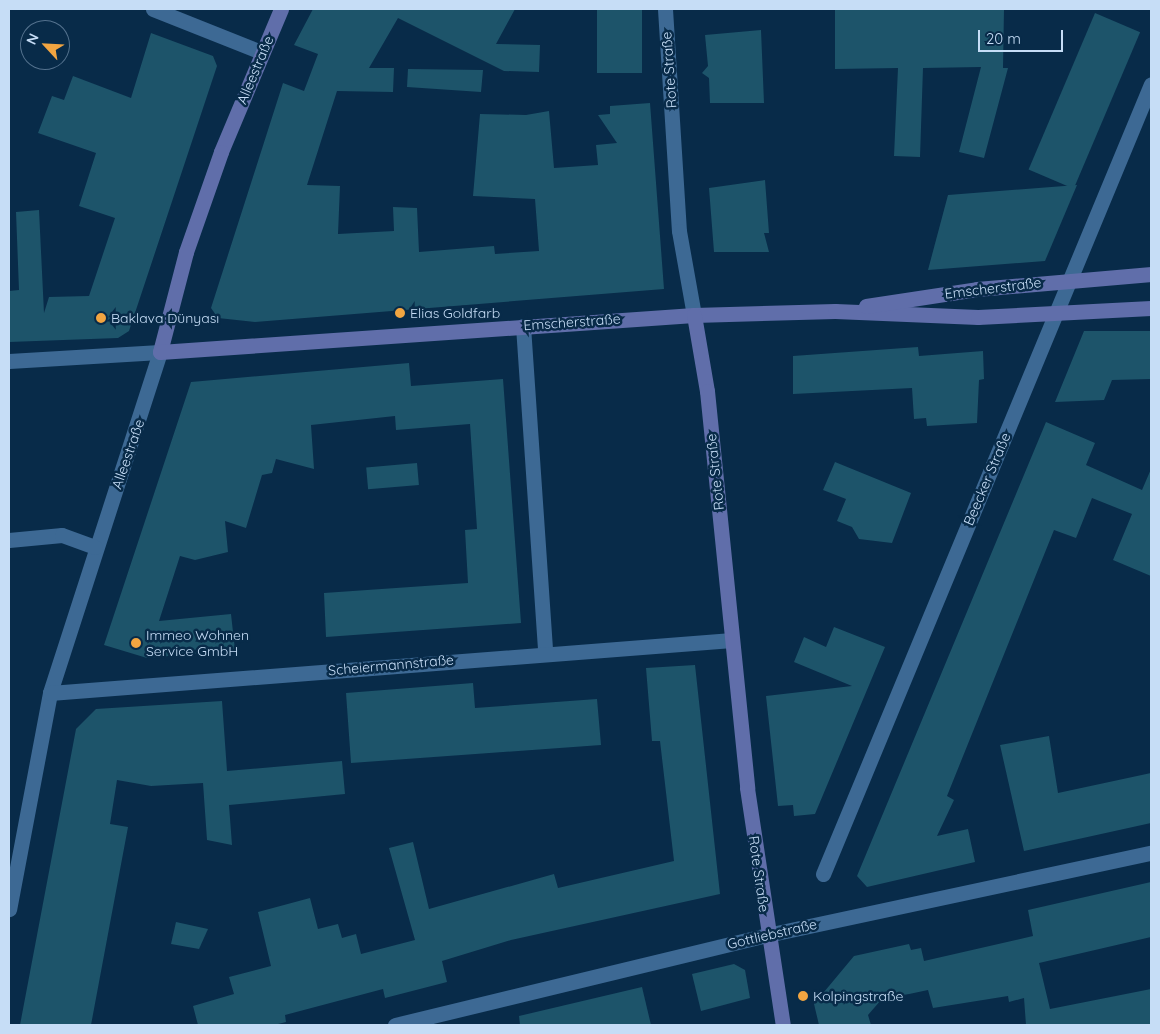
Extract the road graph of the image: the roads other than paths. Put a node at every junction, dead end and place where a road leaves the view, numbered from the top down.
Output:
1 (153, 9) edge
2 (281, 9) edge
3 (665, 9) edge
4 (261, 52) junction
5 (1151, 84) edge
6 (1151, 274) edge
7 (1068, 280) junction
8 (1151, 308) edge
9 (835, 311) junction
10 (1054, 313) junction
11 (694, 315) junction
12 (523, 326) junction
13 (160, 352) junction
14 (9, 361) edge
15 (9, 540) edge
16 (95, 546) junction
17 (732, 640) junction
18 (545, 652) junction
19 (50, 693) junction
20 (1151, 853) edge
21 (823, 874) dead end
22 (9, 909) edge
23 (767, 935) junction
24 (395, 1025) edge
25 (783, 1025) edge

1 - 4 street
2 - 4 street, Alleestraße
3 - 11 street, Rote Straße
4 - 13 street, Alleestraße
5 - 7 street, Beecker Straße
6 - 7 street, Emscherstraße
7 - 9 street, Emscherstraße
7 - 10 street, Beecker Straße
8 - 10 street, Emscherstraße
9 - 10 street, Emscherstraße
9 - 11 street, Emscherstraße
10 - 21 street, Beecker Straße
11 - 12 street, Emscherstraße
11 - 17 street, Rote Straße
12 - 13 street, Emscherstraße
12 - 18 street
13 - 14 street
13 - 16 street, Alleestraße
15 - 16 street
16 - 19 street, Alleestraße
17 - 18 street, Scheiermannstraße
17 - 23 street, Rote Straße
18 - 19 street, Scheiermannstraße
19 - 22 street, Alleestraße
20 - 23 street, Gottliebstraße
23 - 24 street, Gottliebstraße
23 - 25 street

